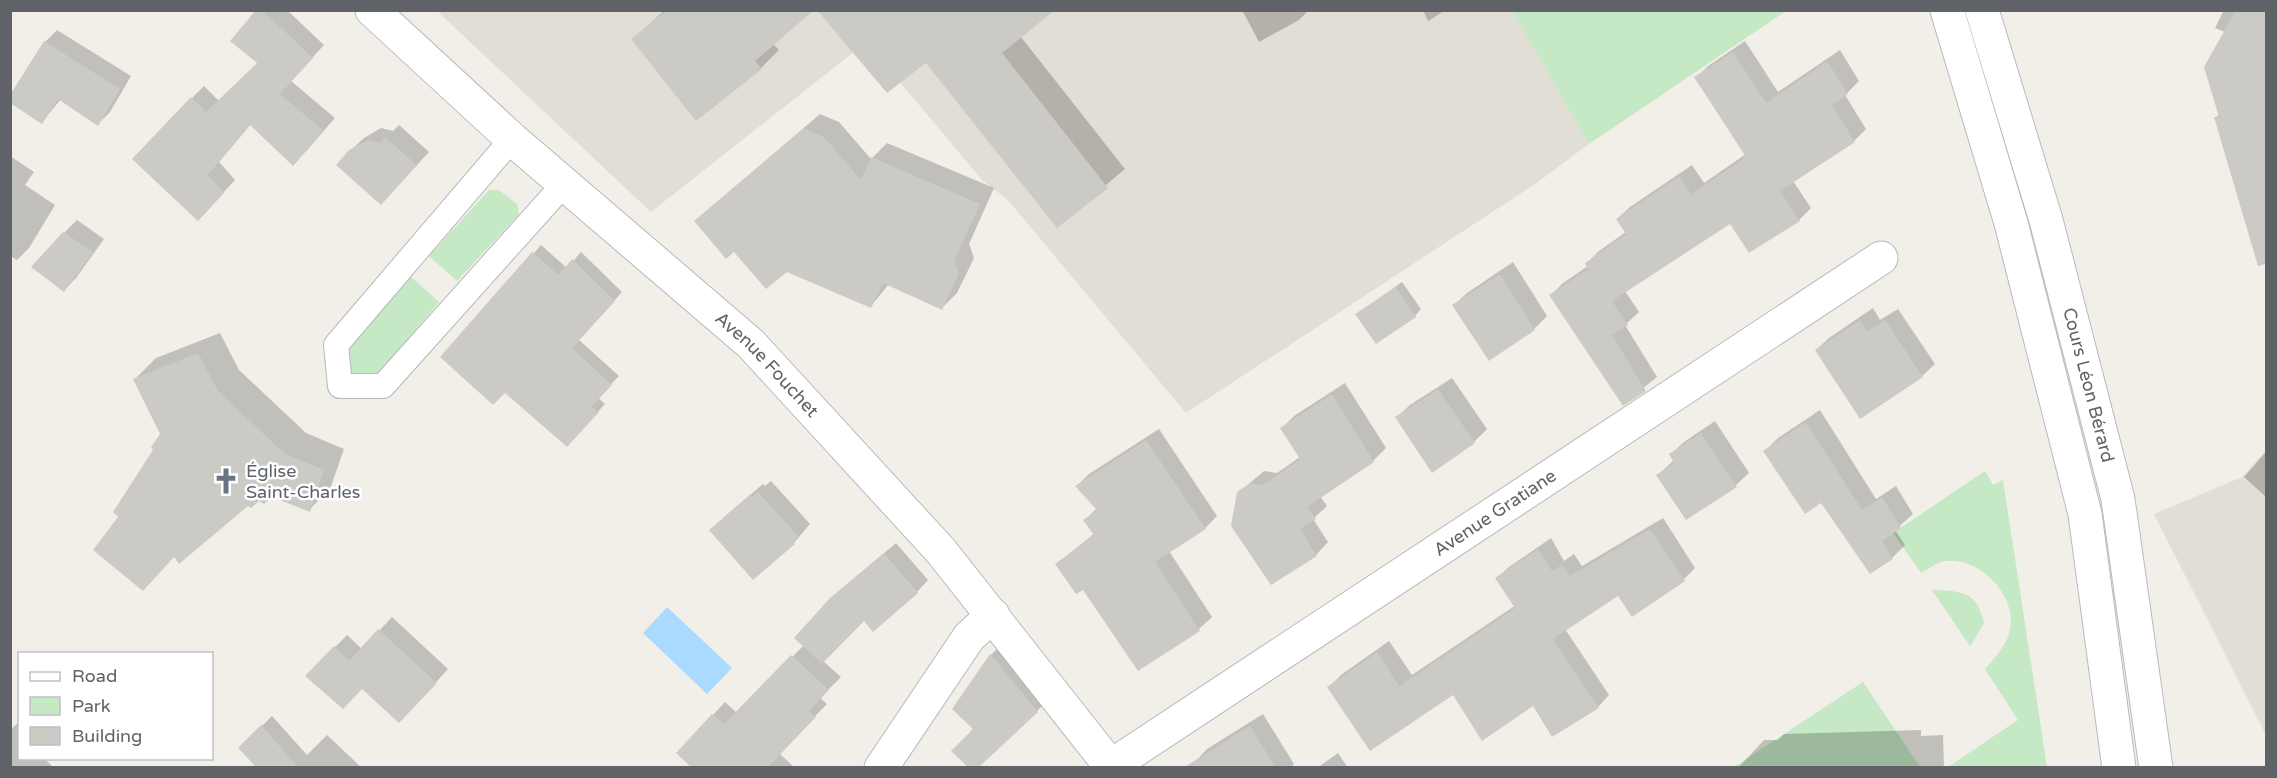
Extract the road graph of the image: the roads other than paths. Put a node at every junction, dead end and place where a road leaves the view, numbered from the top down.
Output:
1 (372, 10) edge
2 (1947, 10) edge
3 (1982, 10) edge
4 (512, 140) junction
5 (564, 184) junction
6 (1881, 258) dead end
7 (993, 615) junction
8 (1111, 767) edge
9 (881, 768) edge
10 (2120, 768) edge
11 (2156, 768) edge

1 - 4 street, Avenue Fouchet
2 - 10 street, Cours Léon Bérard
3 - 11 street, Cours Léon Bérard
4 - 5 street, Avenue Fouchet
4 - 5 lane
5 - 7 street, Avenue Fouchet
6 - 8 street, Avenue Gratiane
7 - 8 street, Avenue Fouchet
7 - 9 street

